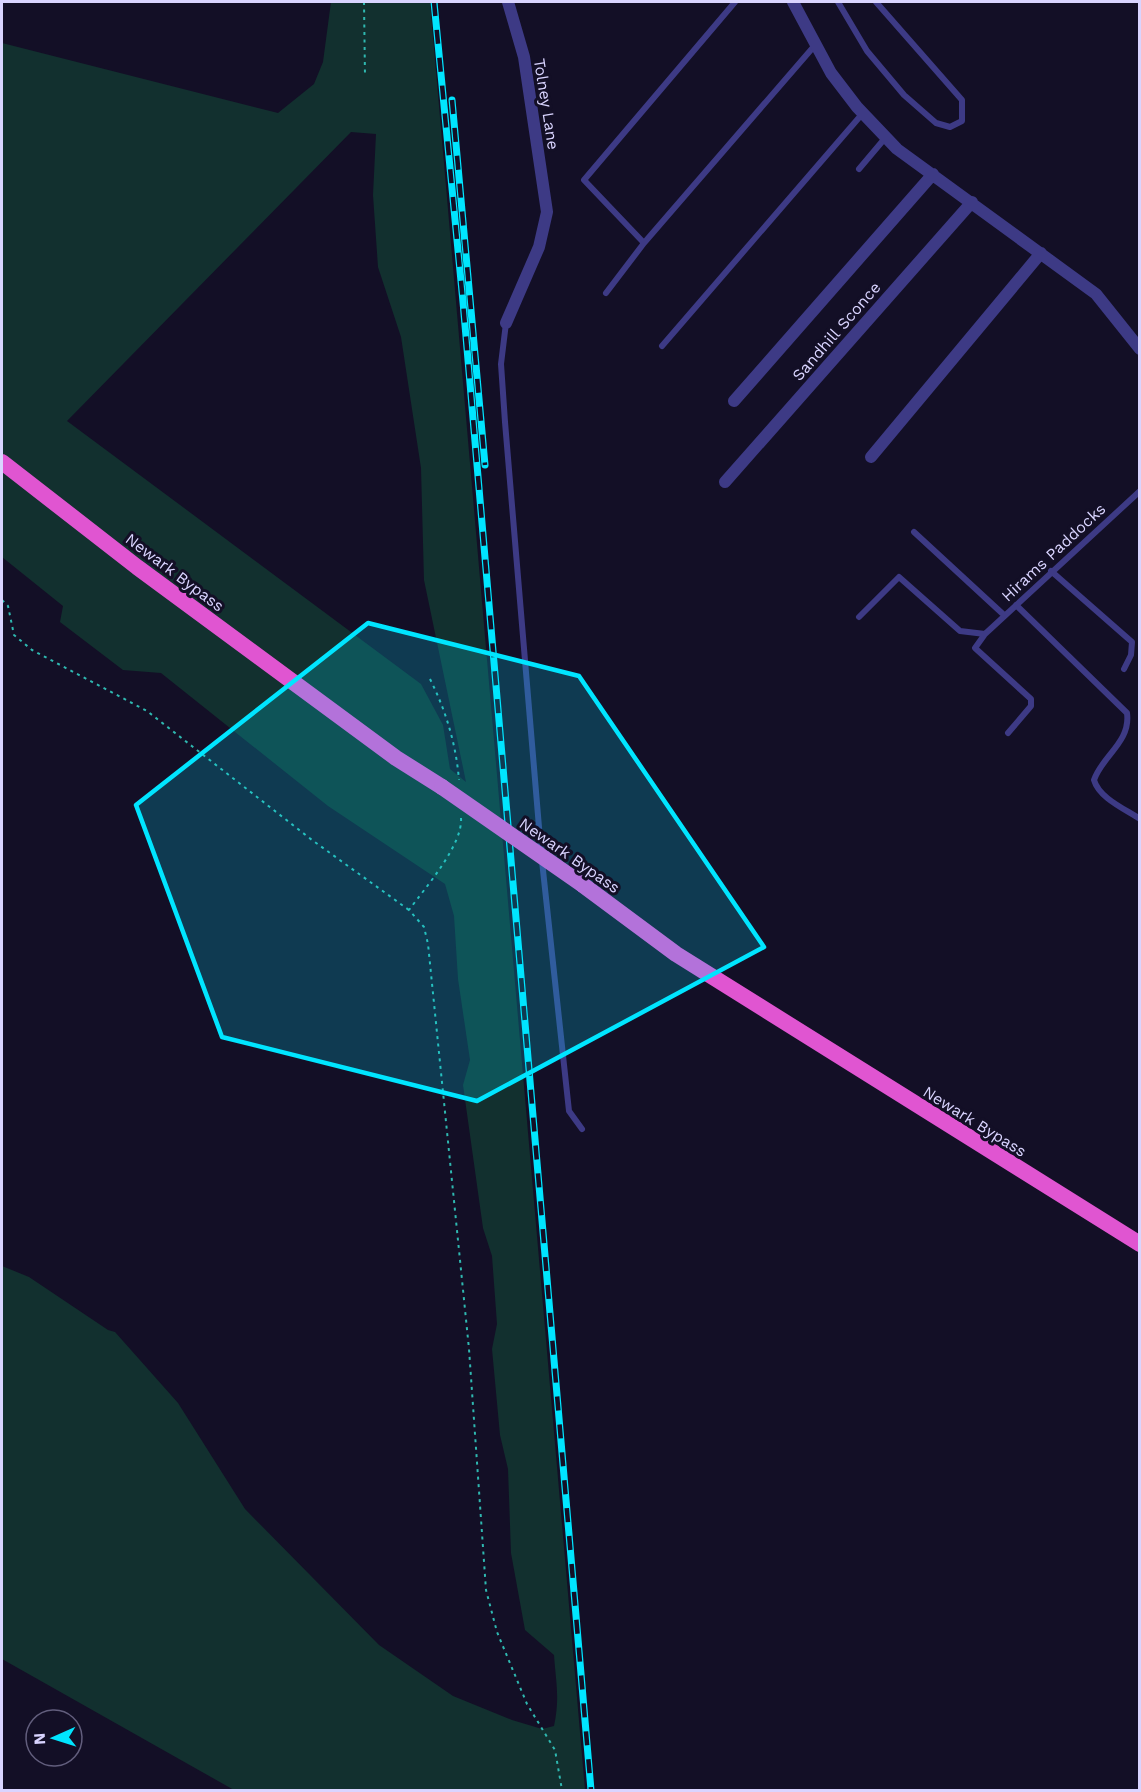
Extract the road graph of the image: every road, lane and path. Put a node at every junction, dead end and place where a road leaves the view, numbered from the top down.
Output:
1 (364, 2) edge
2 (508, 2) edge
3 (735, 2) edge
4 (793, 2) edge
5 (838, 2) edge
6 (876, 2) edge
7 (816, 44) junction
8 (365, 76) dead end
9 (862, 113) junction
10 (886, 137) junction
11 (859, 169) dead end
12 (933, 174) junction
13 (972, 202) junction
14 (644, 243) junction
15 (1041, 253) junction
16 (606, 293) dead end
17 (506, 323) joint
18 (662, 346) dead end
19 (1140, 349) edge
20 (734, 401) dead end
21 (871, 457) dead end
22 (2, 462) edge
23 (725, 482) dead end
24 (1140, 491) edge
25 (914, 532) dead end
26 (1051, 571) junction
27 (2, 600) edge
28 (1016, 605) junction
29 (1004, 615) junction
30 (859, 617) dead end
31 (985, 634) junction
32 (1124, 669) dead end
33 (430, 679) dead end
34 (1008, 733) dead end
35 (459, 780) dead end
36 (461, 815) dead end
37 (1140, 819) edge
38 (409, 910) junction
39 (582, 1129) dead end
40 (1140, 1244) edge
41 (562, 1791) edge

1 - 8 path
2 - 17 street, Tolney Lane
3 - 14 lane
4 - 7 street
5 - 6 lane
7 - 9 street
7 - 14 lane
9 - 10 street
9 - 18 lane
10 - 11 lane
10 - 12 street
12 - 13 street
12 - 20 street
13 - 15 street
13 - 23 street, Sandhill Sconce
14 - 16 lane
15 - 19 street
15 - 21 street
17 - 39 lane
22 - 40 highway, Newark Bypass, bridge
24 - 26 lane, Hirams Paddocks
25 - 29 lane
26 - 28 lane, Hirams Paddocks
26 - 32 lane
27 - 38 path
28 - 29 lane, Hirams Paddocks
28 - 37 lane
29 - 31 lane, Hirams Paddocks
30 - 31 lane
31 - 34 lane
33 - 35 path
36 - 38 path
38 - 41 path

